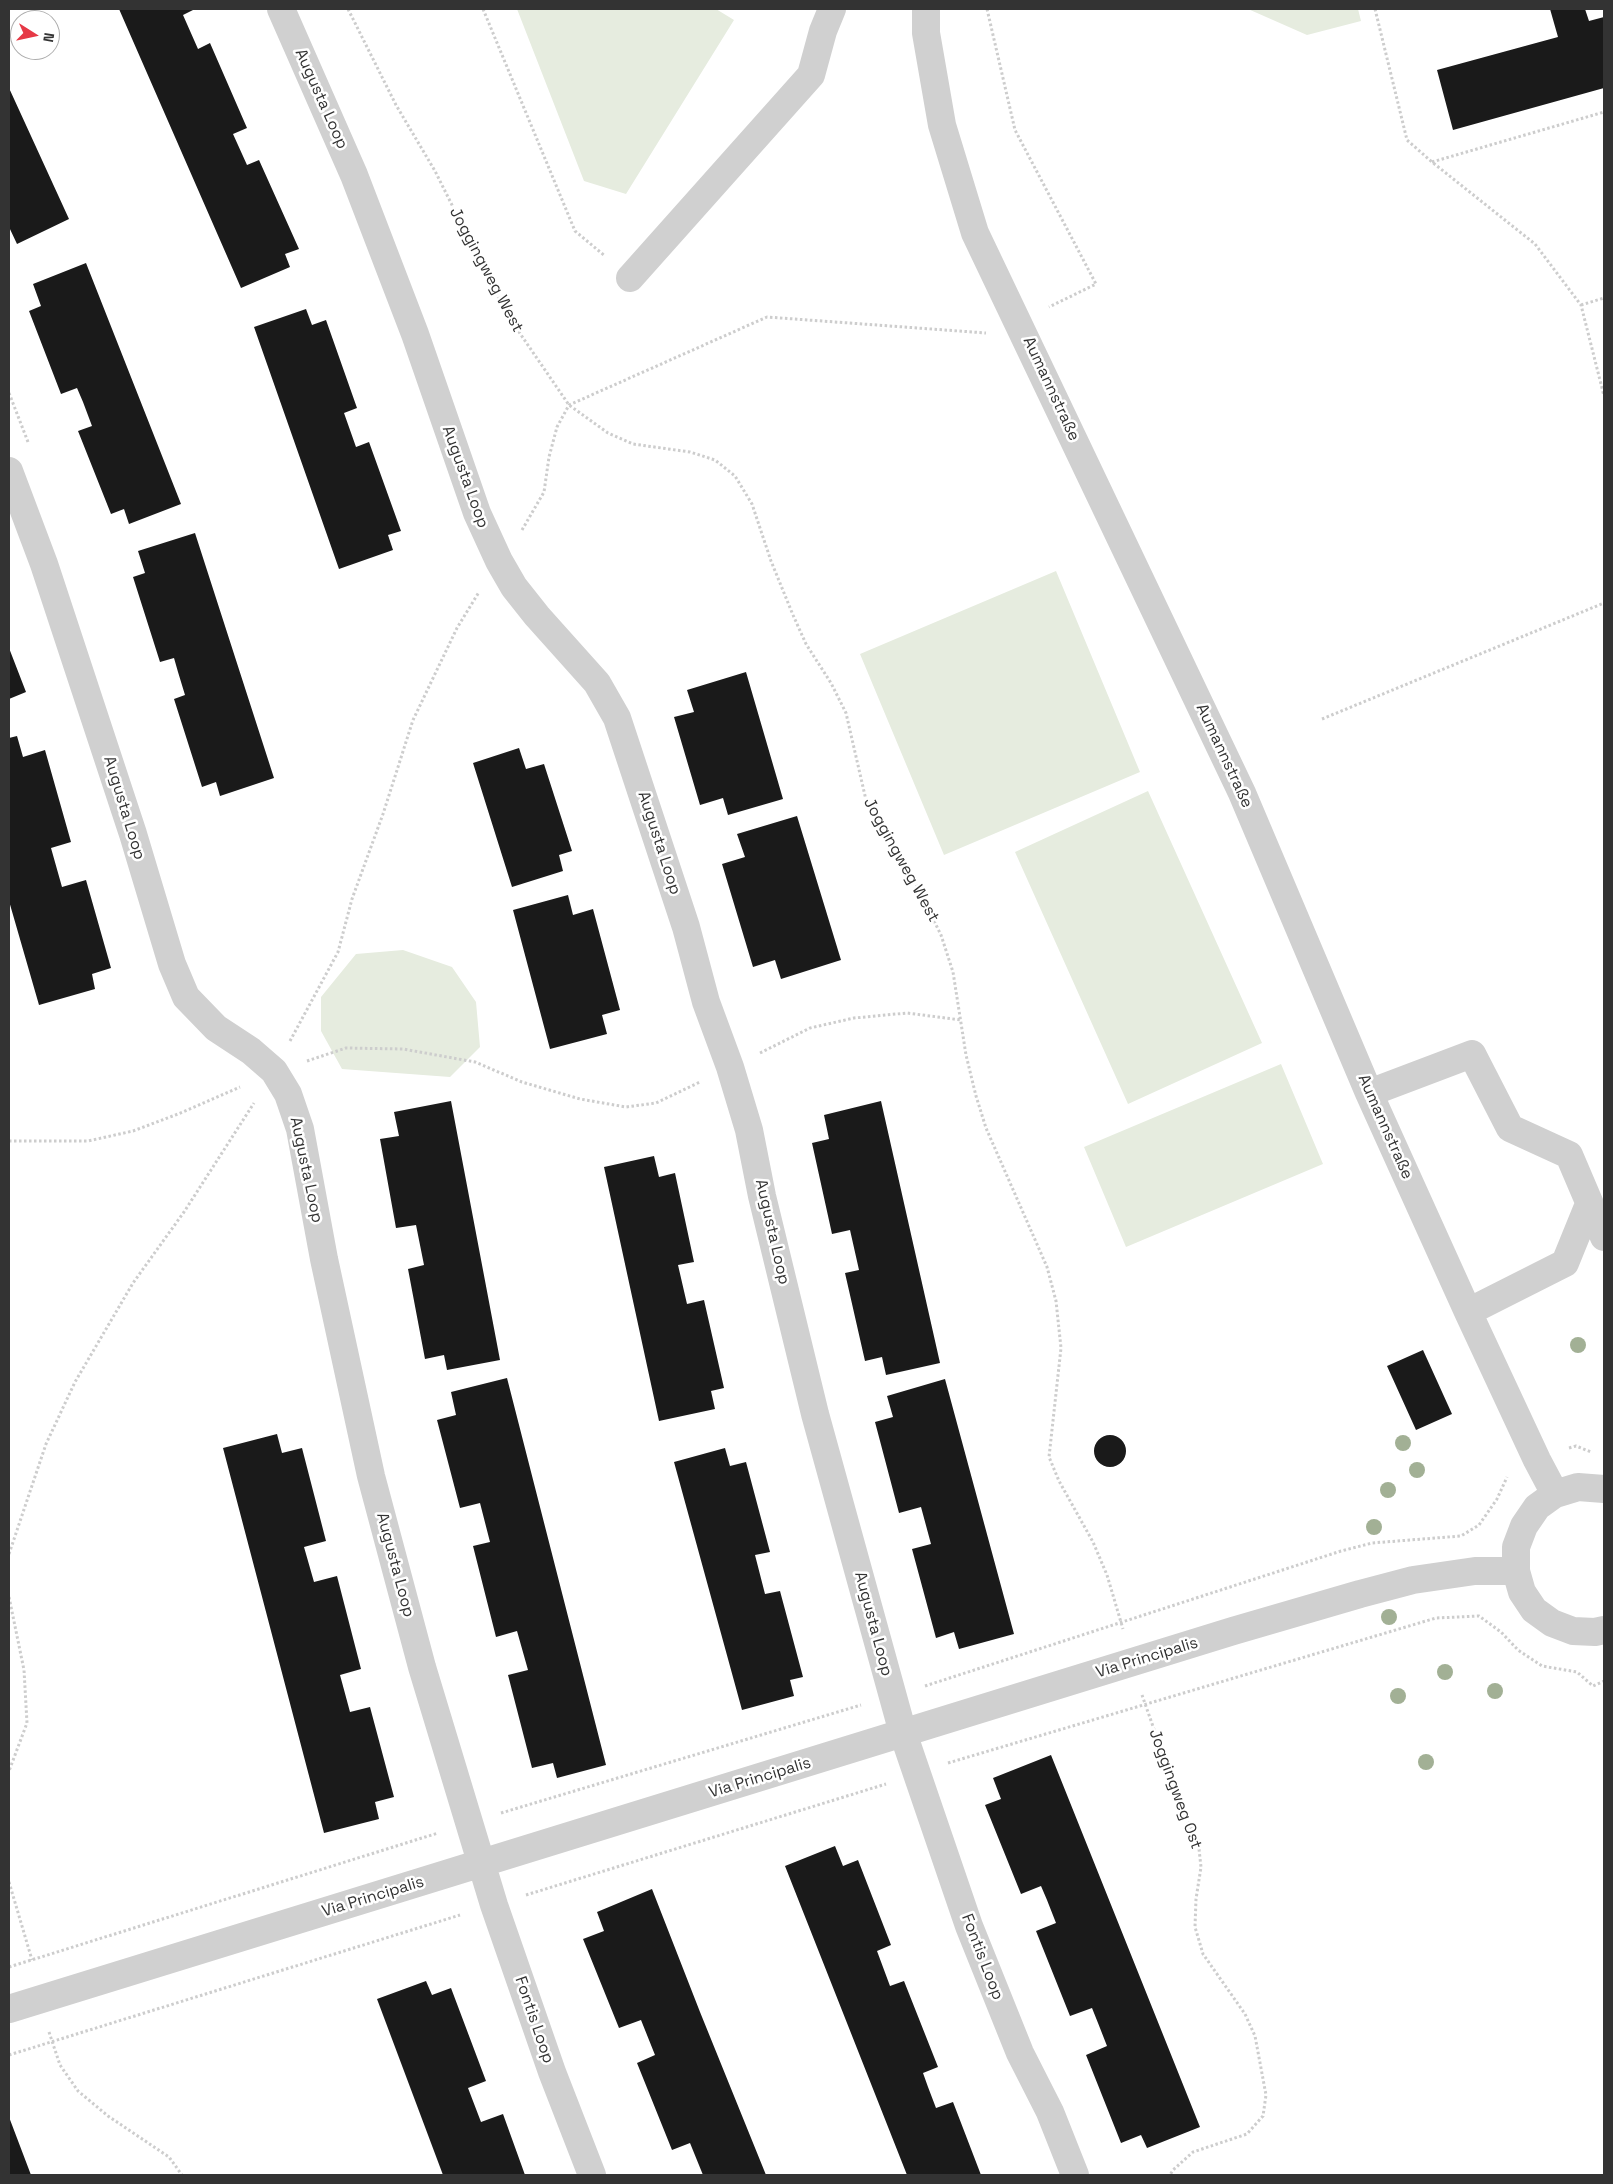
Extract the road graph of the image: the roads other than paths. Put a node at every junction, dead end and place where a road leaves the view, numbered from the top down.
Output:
1 (281, 9) edge
2 (832, 9) edge
3 (926, 9) edge
4 (630, 278) road end
5 (9, 472) edge
6 (1369, 1093) junction
7 (1589, 1204) junction
8 (1604, 1237) edge
9 (1468, 1312) junction
10 (1604, 1489) edge
11 (1555, 1494) junction
12 (1516, 1571) junction
13 (1604, 1630) edge
14 (903, 1732) junction
15 (482, 1863) junction
16 (9, 2009) edge
17 (592, 2175) edge
18 (1075, 2175) edge

1 - 14 street, Augusta Loop
2 - 4 street
3 - 6 street, Aumannstraße
5 - 15 street, Augusta Loop
6 - 7 street
6 - 9 street, Aumannstraße
7 - 8 street
7 - 9 street
9 - 11 street, Aumannstraße
10 - 11 street
11 - 12 street
12 - 13 street
12 - 14 street, Via Principalis
14 - 15 street, Via Principalis
14 - 18 street, Fontis Loop
15 - 16 street, Via Principalis
15 - 17 street, Fontis Loop

